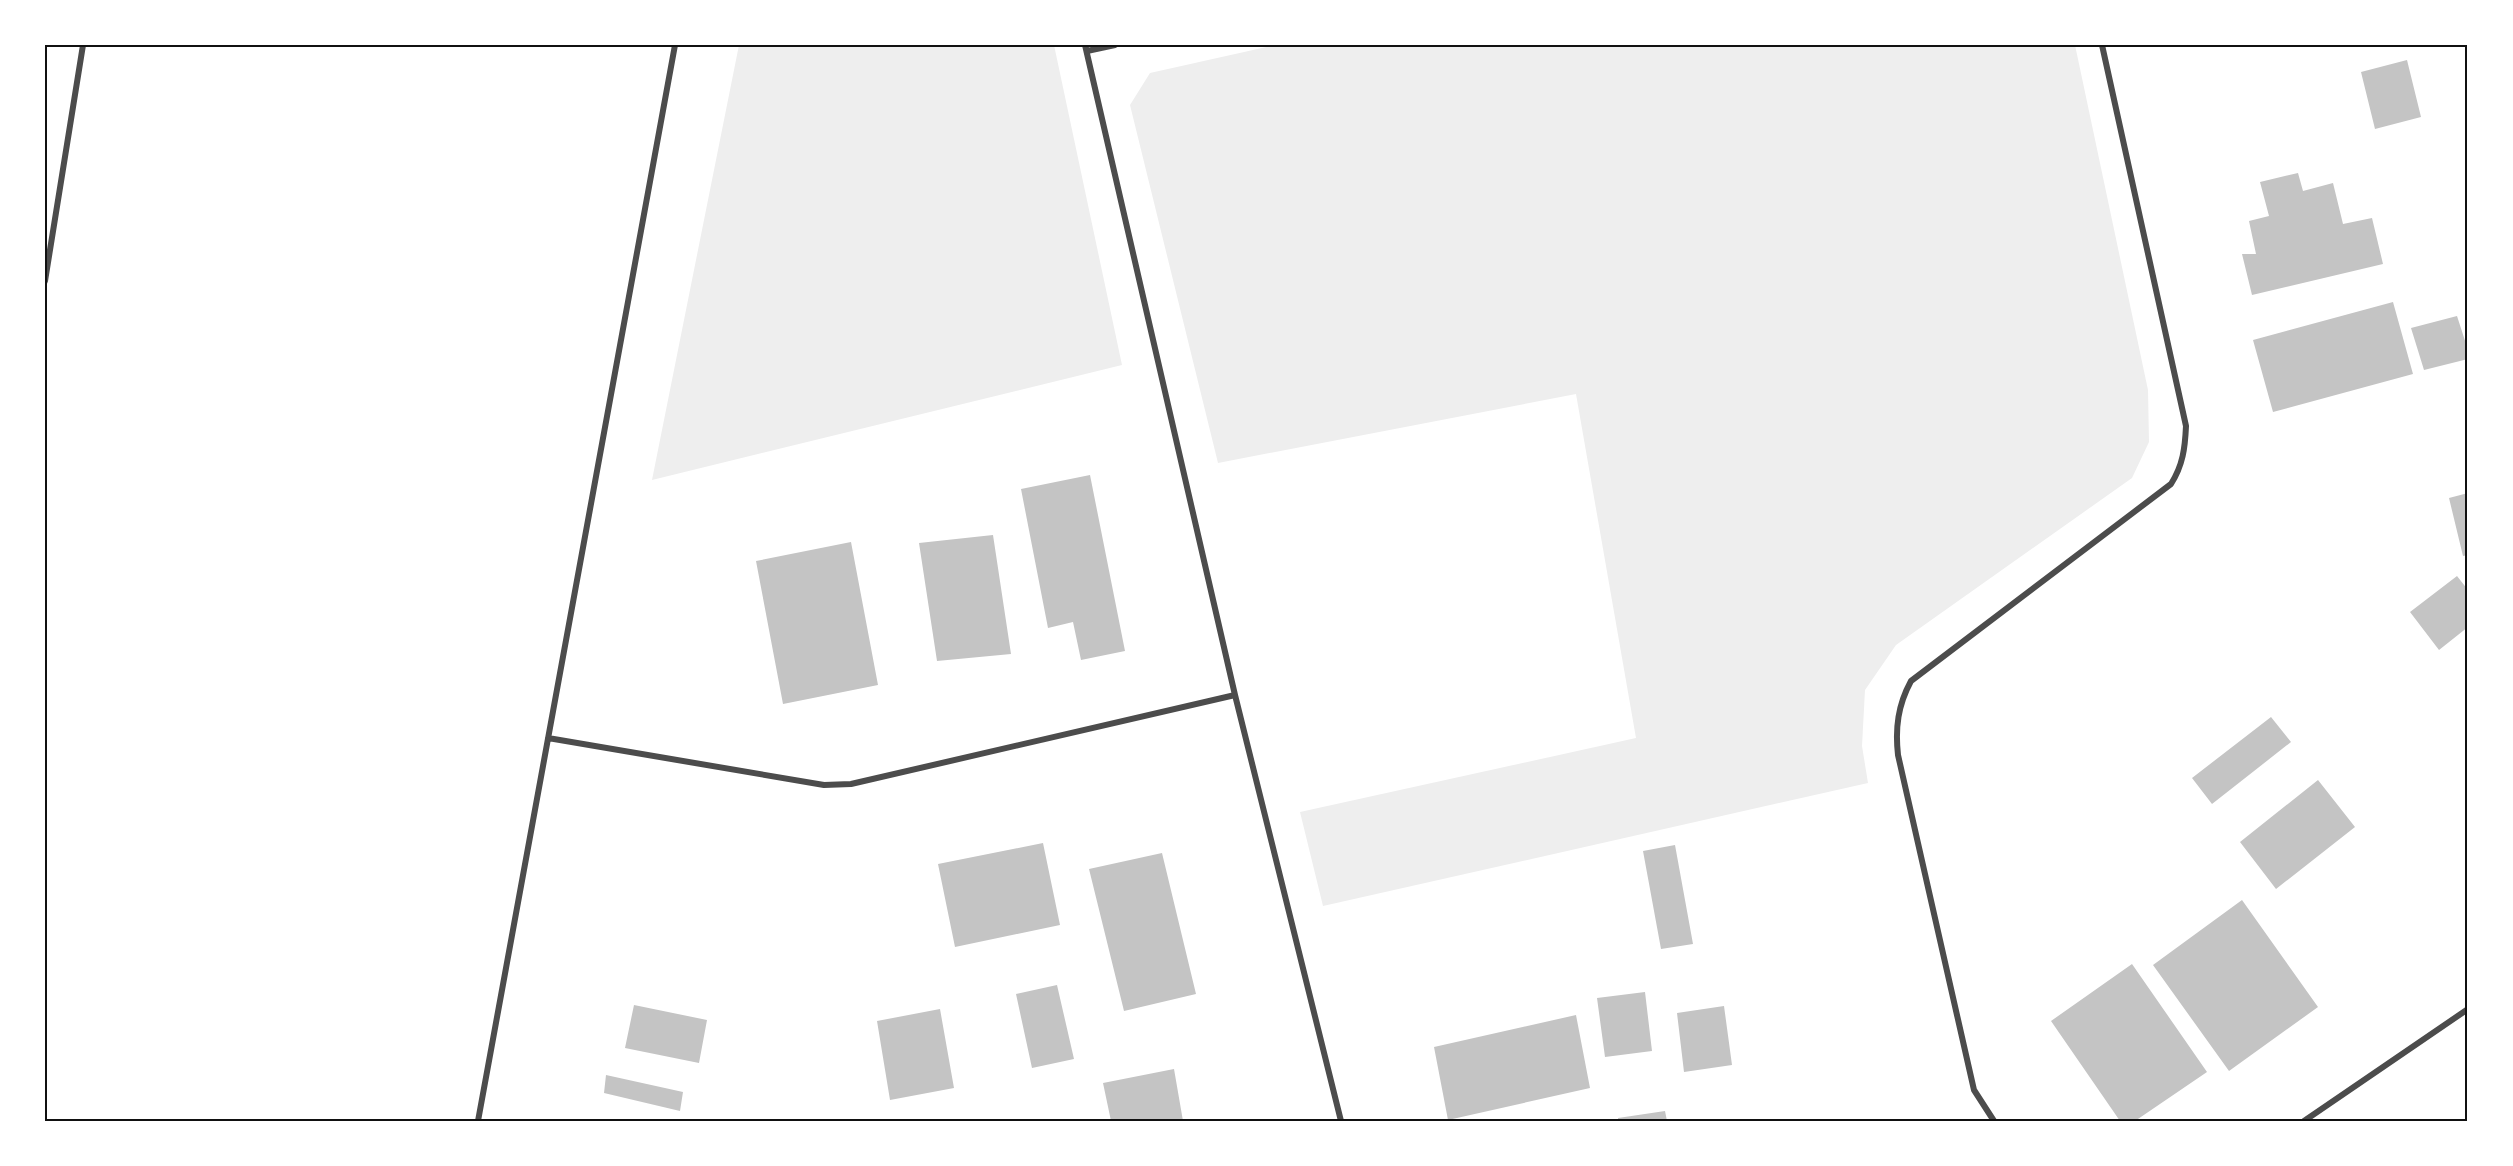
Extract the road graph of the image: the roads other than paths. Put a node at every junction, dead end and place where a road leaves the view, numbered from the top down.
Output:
1 (83, 45) edge
2 (675, 45) edge
3 (1115, 45) edge
4 (2102, 45) edge
5 (1086, 48) edge
6 (45, 280) edge
7 (1235, 695) junction
8 (548, 738) junction
9 (2468, 1009) edge
10 (478, 1121) edge
11 (1341, 1121) edge
12 (1994, 1121) edge
13 (2304, 1121) edge

1 - 6 street
2 - 8 street
3 - 5 street
4 - 12 street
5 - 7 street
7 - 8 street
7 - 11 street
8 - 10 street
9 - 13 street

